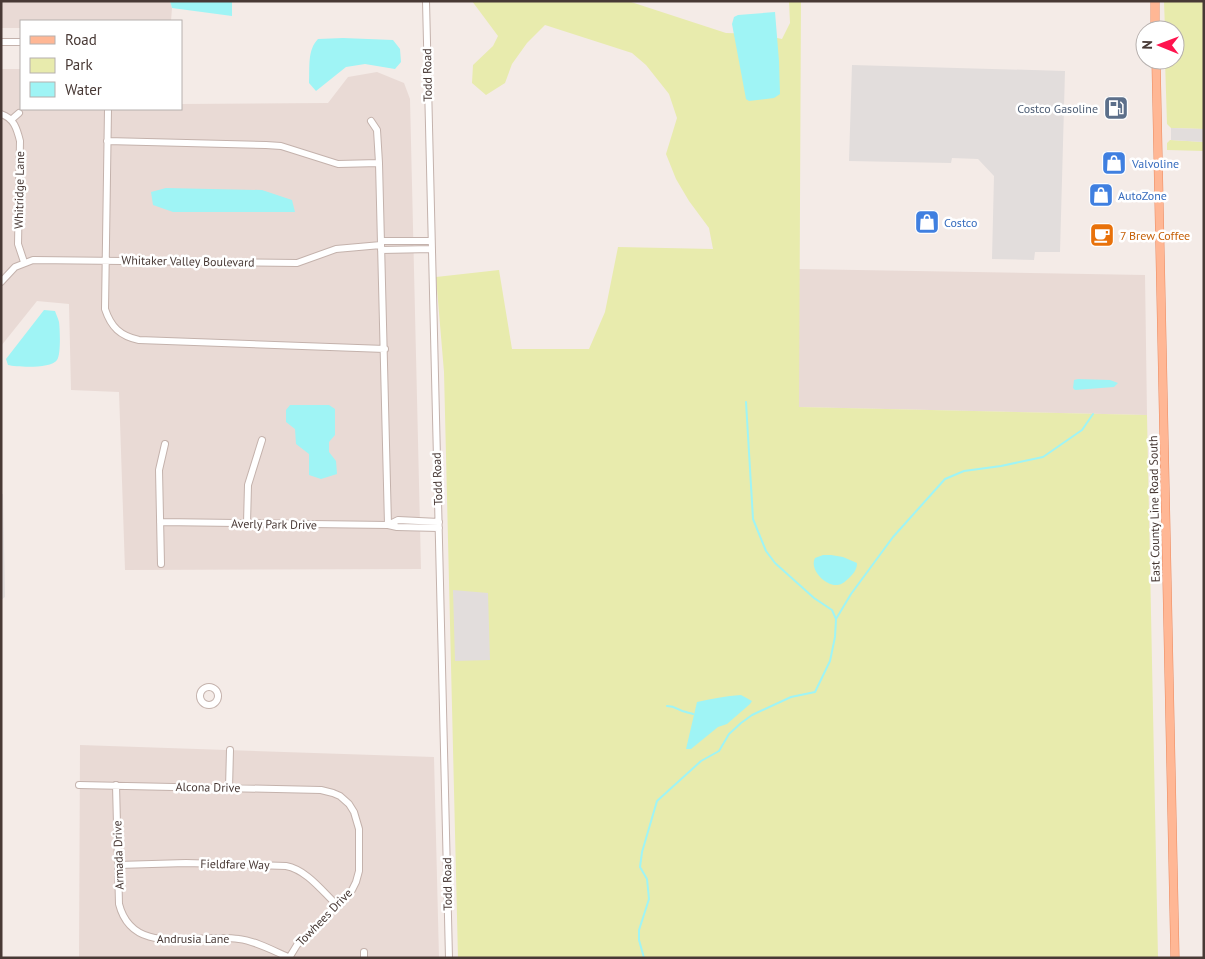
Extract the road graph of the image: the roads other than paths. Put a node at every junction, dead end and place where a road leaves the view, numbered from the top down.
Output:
1 (426, 1) edge
2 (1155, 1) edge
3 (1155, 20) edge
4 (1, 42) edge
5 (20, 42) edge
6 (1156, 70) edge
7 (108, 110) edge
8 (19, 113) dead end
9 (1, 114) edge
10 (11, 120) junction
11 (371, 121) dead end
12 (107, 141) junction
13 (379, 163) junction
14 (432, 241) junction
15 (381, 245) junction
16 (432, 249) junction
17 (105, 259) junction
18 (24, 262) junction
19 (1, 282) edge
20 (385, 349) junction
21 (262, 440) dead end
22 (165, 444) dead end
23 (160, 522) junction
24 (248, 523) junction
25 (388, 525) junction
26 (439, 525) junction
27 (161, 564) dead end
28 (230, 750) dead end
29 (78, 784) dead end
30 (116, 785) junction
31 (229, 788) junction
32 (337, 795) joint
33 (118, 865) junction
34 (336, 905) junction
35 (128, 923) joint
36 (289, 958) edge
37 (449, 958) edge
38 (1175, 958) edge

1 - 14 street, Todd Road
2 - 3 main road
4 - 5 street
6 - 38 main road, East County Line Road South
7 - 12 street
8 - 10 street
9 - 10 street
10 - 18 street, Whitridge Lane
11 - 13 street
12 - 13 street
12 - 17 street
13 - 15 street
14 - 15 street, Whitaker Valley Boulevard
14 - 16 street, Todd Road
15 - 16 street, Whitaker Valley Boulevard
15 - 17 street, Whitaker Valley Boulevard
15 - 20 street
16 - 26 street, Todd Road
17 - 18 street, Whitaker Valley Boulevard
17 - 20 street
18 - 19 street
20 - 25 street
21 - 24 street
22 - 23 street
23 - 24 street, Averly Park Drive
23 - 27 street
24 - 25 street, Averly Park Drive
25 - 26 street, Averly Park Drive
26 - 37 street, Todd Road
28 - 31 street
29 - 30 street, Alcona Drive
30 - 31 street, Alcona Drive
30 - 33 street, Armada Drive
31 - 32 street, Alcona Drive
32 - 34 street, Towhees Drive
33 - 34 street, Fieldfare Way
33 - 35 street, Armada Drive
34 - 36 street, Towhees Drive
35 - 36 street, Andrusia Lane

